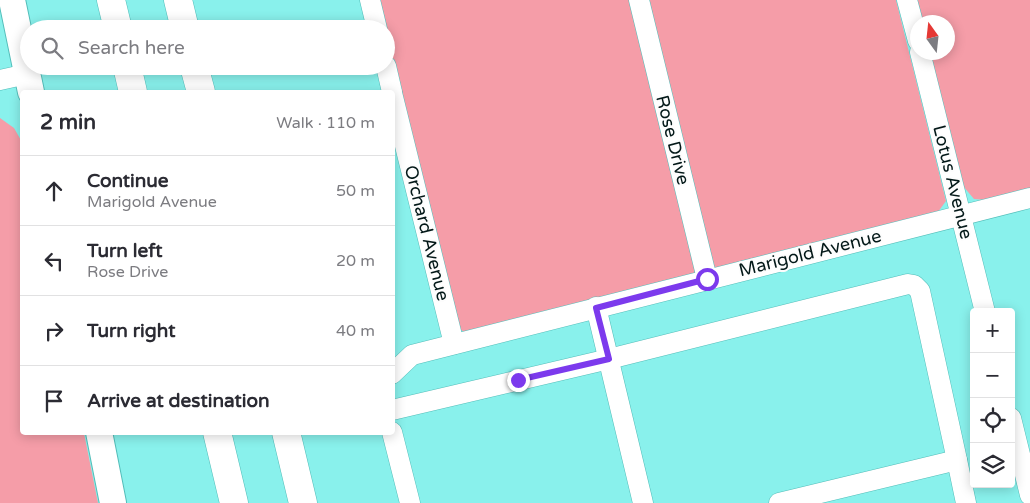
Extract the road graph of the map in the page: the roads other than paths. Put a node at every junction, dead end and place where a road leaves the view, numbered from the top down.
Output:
1 (12, 0) edge
2 (111, 0) edge
3 (178, 0) edge
4 (370, 0) edge
5 (639, 0) edge
6 (907, 0) edge
7 (911, 15) edge
8 (116, 20) edge
9 (183, 20) edge
10 (375, 20) edge
11 (20, 39) edge
12 (922, 60) edge
13 (129, 75) edge
14 (196, 75) edge
15 (388, 75) edge
16 (0, 80) edge
17 (29, 83) edge
18 (133, 90) edge
19 (200, 90) edge
20 (391, 90) edge
21 (395, 105) edge
22 (1030, 198) edge
23 (961, 214) junction
24 (707, 279) junction
25 (596, 308) junction
26 (984, 308) edge
27 (454, 344) junction
28 (609, 359) junction
29 (395, 371) edge
30 (395, 409) edge
31 (1015, 434) edge
32 (100, 435) edge
33 (218, 435) edge
34 (287, 435) edge
35 (393, 435) edge
36 (958, 460) junction
37 (1030, 495) edge
38 (827, 497) edge
39 (113, 503) edge
40 (234, 503) edge
41 (303, 503) edge
42 (410, 503) edge
43 (644, 503) edge
44 (779, 503) edge
45 (966, 503) edge

1 - 11 main road
2 - 8 highway
3 - 9 highway
4 - 10 street
5 - 24 street, Rose Drive
6 - 7 street
12 - 23 street, Lotus Avenue
13 - 18 highway
14 - 19 highway
15 - 20 street, Orchard Avenue
16 - 17 street
21 - 27 street, Orchard Avenue
22 - 23 street, Marigold Avenue
23 - 24 street, Marigold Avenue
23 - 26 street, Lotus Avenue
24 - 25 street, Marigold Avenue
25 - 27 street, Marigold Avenue
25 - 28 street
27 - 29 street, Marigold Avenue
28 - 30 street
28 - 36 street
28 - 43 street
31 - 37 street
32 - 39 main road
33 - 40 highway
34 - 41 highway
35 - 42 street
36 - 38 street
36 - 45 street
38 - 44 street

